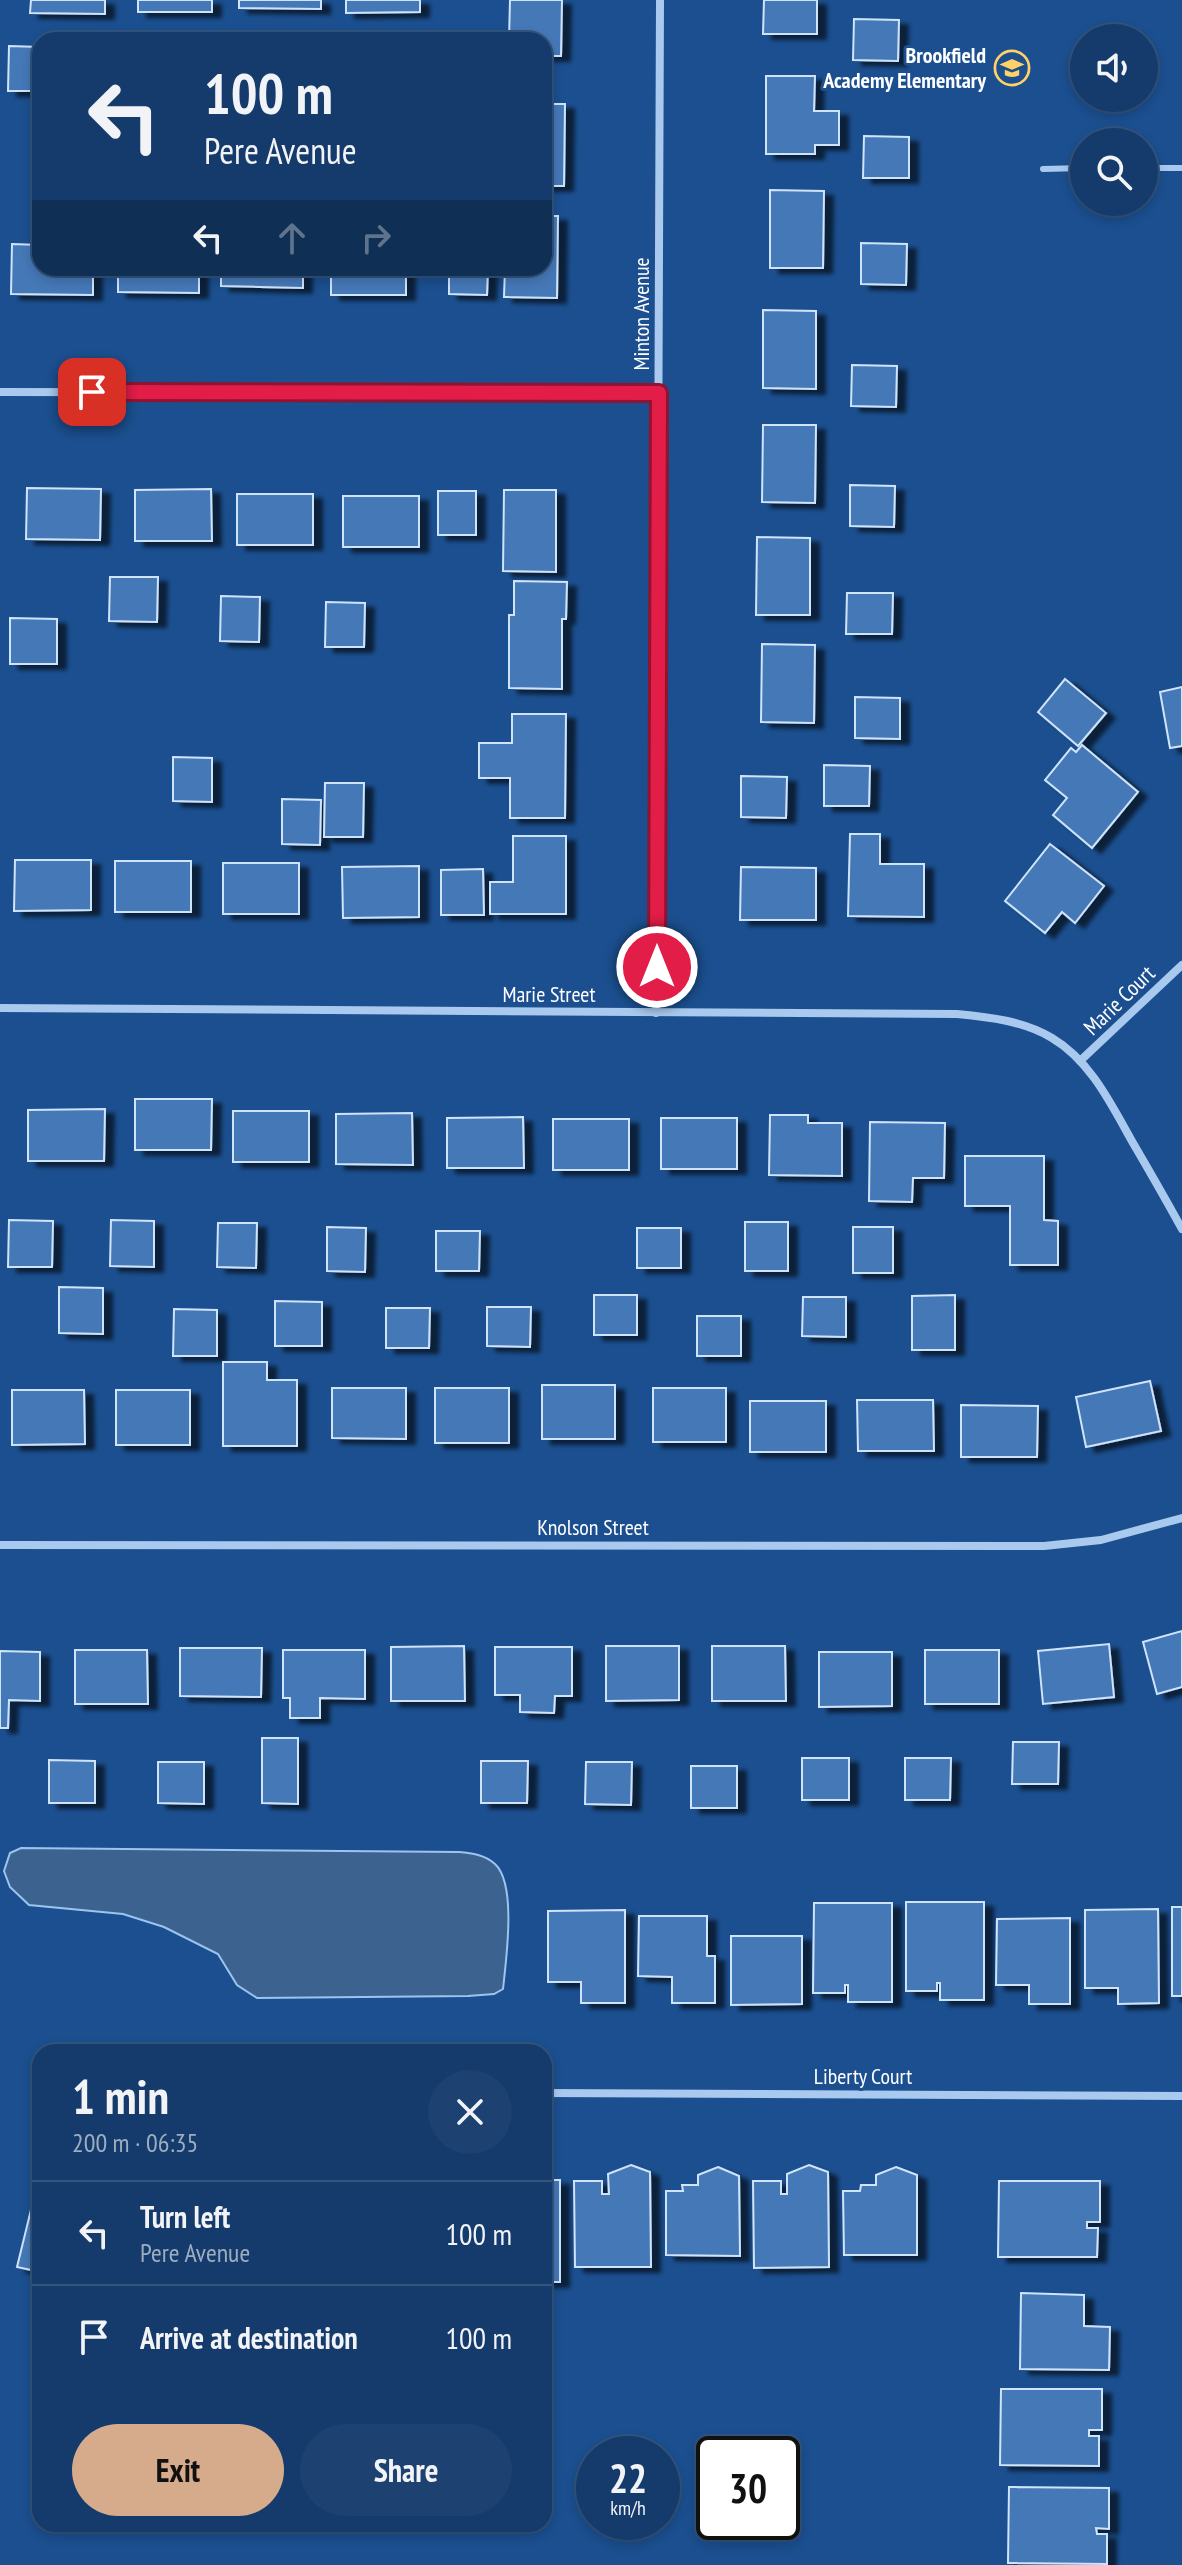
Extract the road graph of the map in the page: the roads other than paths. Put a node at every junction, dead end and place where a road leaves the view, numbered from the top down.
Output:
1 (660, 0) edge
2 (1070, 168) edge
3 (1158, 168) edge
4 (1182, 168) edge
5 (1043, 169) dead end
6 (0, 392) edge
7 (659, 393) junction
8 (1182, 965) edge
9 (0, 1008) edge
10 (656, 1013) junction
11 (1080, 1061) junction
12 (1182, 1229) edge
13 (1182, 1518) edge
14 (0, 1545) edge
15 (552, 2093) edge
16 (1182, 2096) edge

1 - 7 street, Minton Avenue
2 - 5 lane
3 - 4 lane
6 - 7 street
7 - 10 street, Minton Avenue
8 - 11 street, Marie Court
9 - 10 street, Marie Street
10 - 11 street, Marie Street
11 - 12 street, Marie Street
13 - 14 street, Knolson Street
15 - 16 street, Liberty Court

